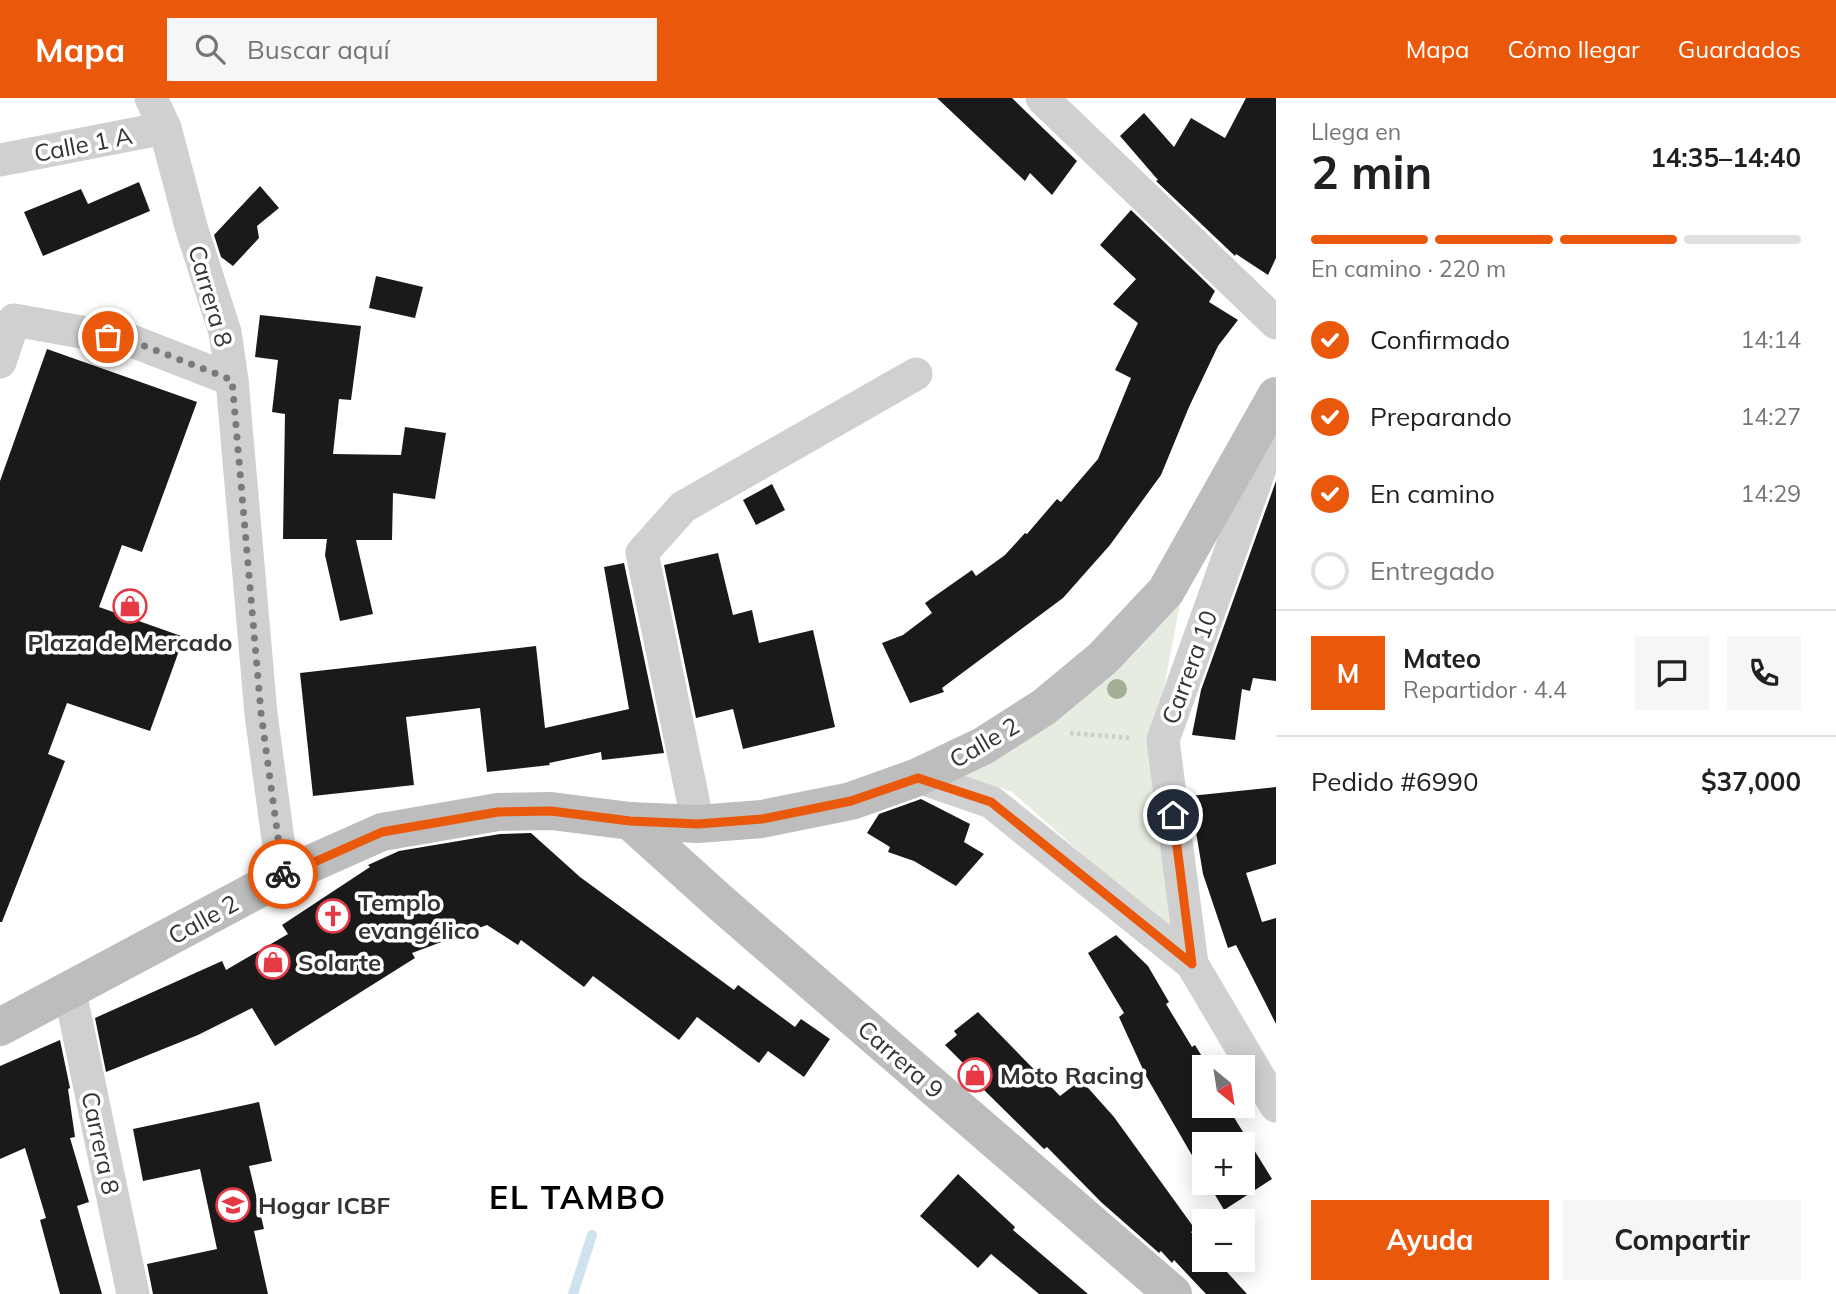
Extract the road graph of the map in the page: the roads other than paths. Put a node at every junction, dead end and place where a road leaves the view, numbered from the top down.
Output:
1 (151, 98) edge
2 (1042, 98) edge
3 (165, 128) junction
4 (0, 160) edge
5 (1276, 323) edge
6 (0, 362) edge
7 (916, 374) dead end
8 (232, 380) junction
9 (1276, 396) edge
10 (1276, 424) edge
11 (918, 778) junction
12 (630, 821) junction
13 (698, 824) junction
14 (283, 876) junction
15 (1192, 964) junction
16 (70, 992) junction
17 (0, 1027) edge
18 (1276, 1106) edge
19 (133, 1294) edge
20 (1173, 1294) edge

1 - 3 street, Carrera 8
2 - 5 street
3 - 4 street, Calle 1 A
3 - 8 street, Carrera 8
6 - 8 street
7 - 13 street
8 - 14 street, Carrera 8
9 - 11 street, Calle 2
10 - 15 street, Carrera 10
11 - 13 street, Calle 2
11 - 15 street
12 - 13 street, Calle 2
12 - 14 street, Calle 2
12 - 20 street, Carrera 9
14 - 16 street, Calle 2
15 - 18 street, Carrera 10
16 - 17 street, Calle 2
16 - 19 street, Carrera 8

